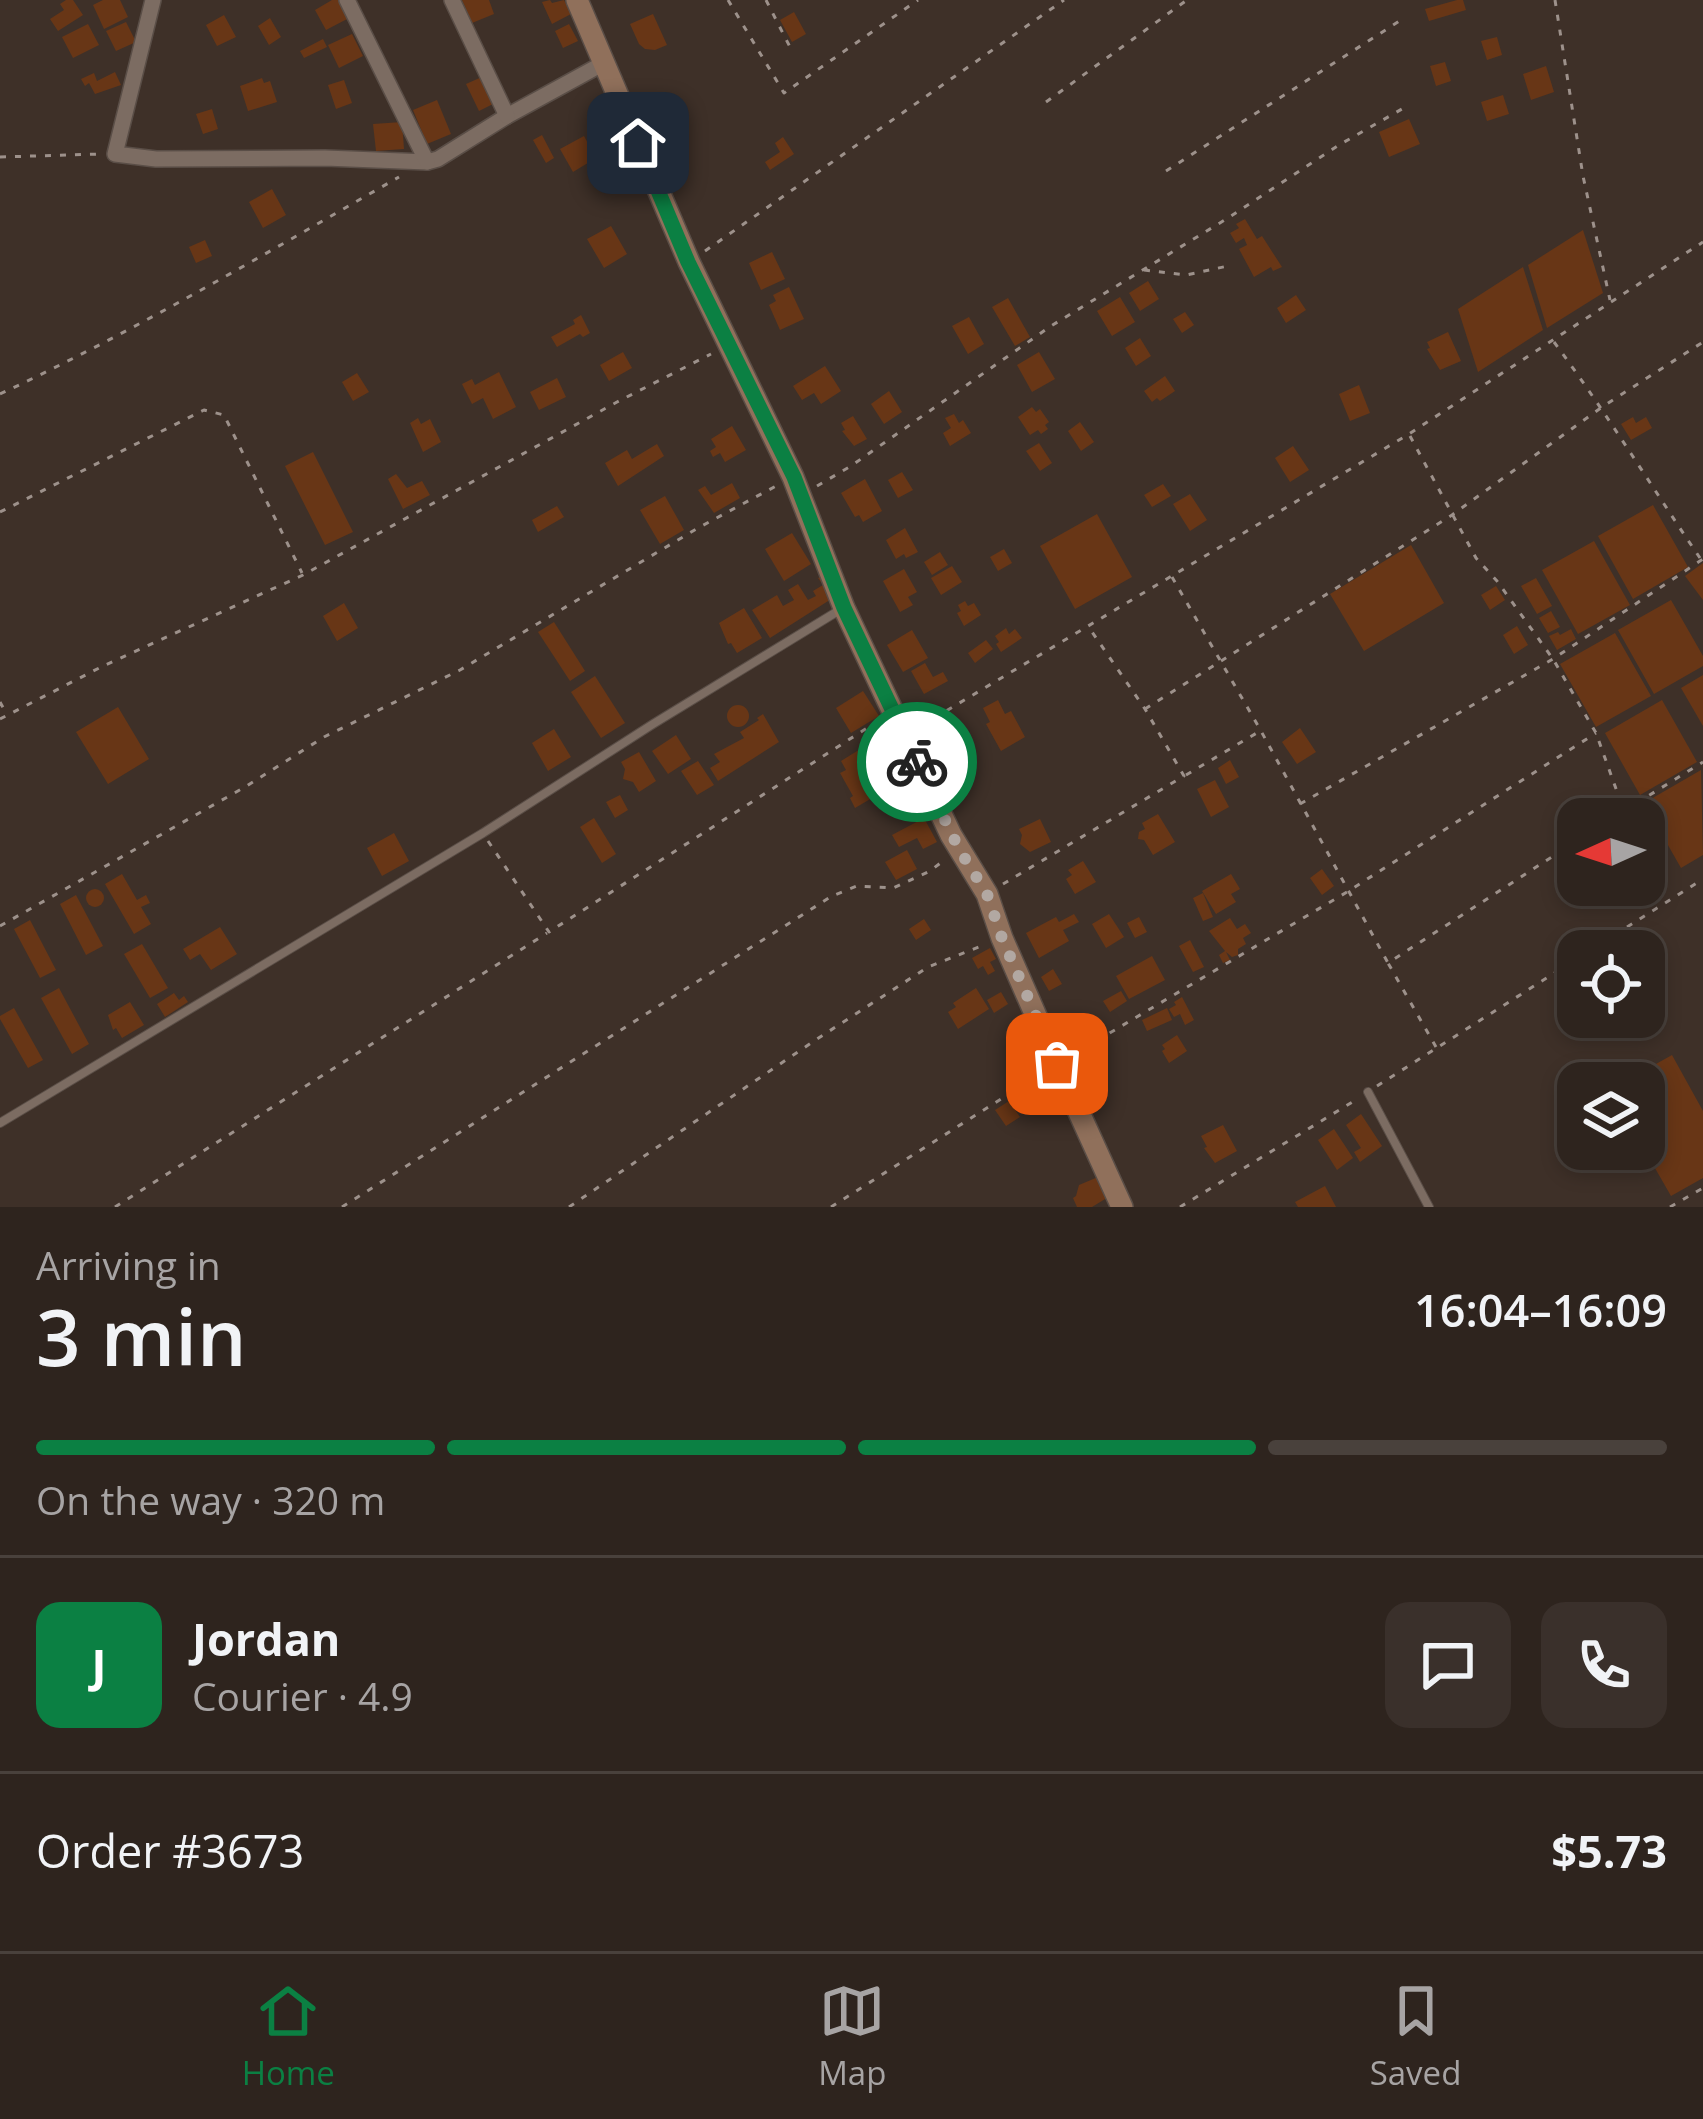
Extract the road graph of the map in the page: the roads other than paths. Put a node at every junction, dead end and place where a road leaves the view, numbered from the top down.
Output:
1 (153, 0) edge
2 (347, 0) edge
3 (452, 0) edge
4 (578, 0) edge
5 (604, 63) junction
6 (507, 116) junction
7 (427, 162) junction
8 (844, 608) junction
9 (1368, 1092) road end
10 (0, 1123) edge
11 (1122, 1207) edge
12 (1429, 1207) edge

1 - 7 street
2 - 7 street
3 - 6 street
4 - 5 street
5 - 6 street
5 - 8 street
6 - 7 street
8 - 10 lane
8 - 11 street
9 - 12 lane

